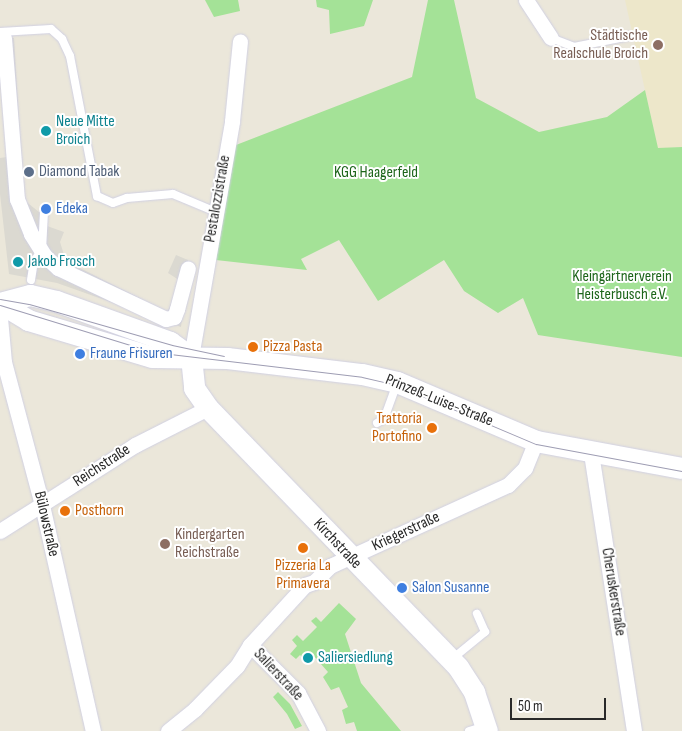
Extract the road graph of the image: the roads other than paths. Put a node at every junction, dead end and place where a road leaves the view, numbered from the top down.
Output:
1 (526, 0) edge
2 (2, 35) edge
3 (630, 36) dead end
4 (551, 38) joint
5 (240, 41) dead end
6 (44, 212) dead end
7 (216, 212) junction
8 (42, 250) junction
9 (188, 268) dead end
10 (31, 280) dead end
11 (0, 318) edge
12 (191, 357) junction
13 (2, 363) edge
14 (398, 382) junction
15 (208, 408) junction
16 (377, 423) dead end
17 (536, 441) junction
18 (591, 453) junction
19 (682, 468) edge
20 (42, 505) junction
21 (0, 531) edge
22 (350, 558) junction
23 (477, 614) dead end
24 (250, 645) junction
25 (452, 659) junction
26 (480, 729) edge
27 (93, 731) edge
28 (168, 731) edge
29 (318, 731) edge
30 (634, 731) edge

1 - 4 street
2 - 7 lane
2 - 8 street
3 - 4 lane
5 - 7 street, Pestalozzistraße
6 - 8 lane
7 - 12 street, Pestalozzistraße
8 - 9 street
8 - 10 lane
11 - 13 street, Bülowstraße
12 - 12 main road, Prinzeß-Luise-Straße
12 - 14 main road, Prinzeß-Luise-Straße
12 - 15 main road, Kirchstraße
13 - 20 street, Bülowstraße
14 - 16 lane
14 - 17 main road, Prinzeß-Luise-Straße
15 - 20 street, Reichstraße
15 - 22 main road, Kirchstraße
17 - 18 main road, Prinzeß-Luise-Straße
17 - 22 street, Kriegerstraße
18 - 19 main road, Prinzeß-Luise-Straße
18 - 30 street, Cheruskerstraße
20 - 21 street, Reichstraße
20 - 27 street, Bülowstraße
22 - 24 street, Kriegerstraße
22 - 25 main road, Kirchstraße
23 - 25 lane
24 - 28 street, Kriegerstraße
24 - 29 street, Salierstraße
25 - 26 main road, Kirchstraße

